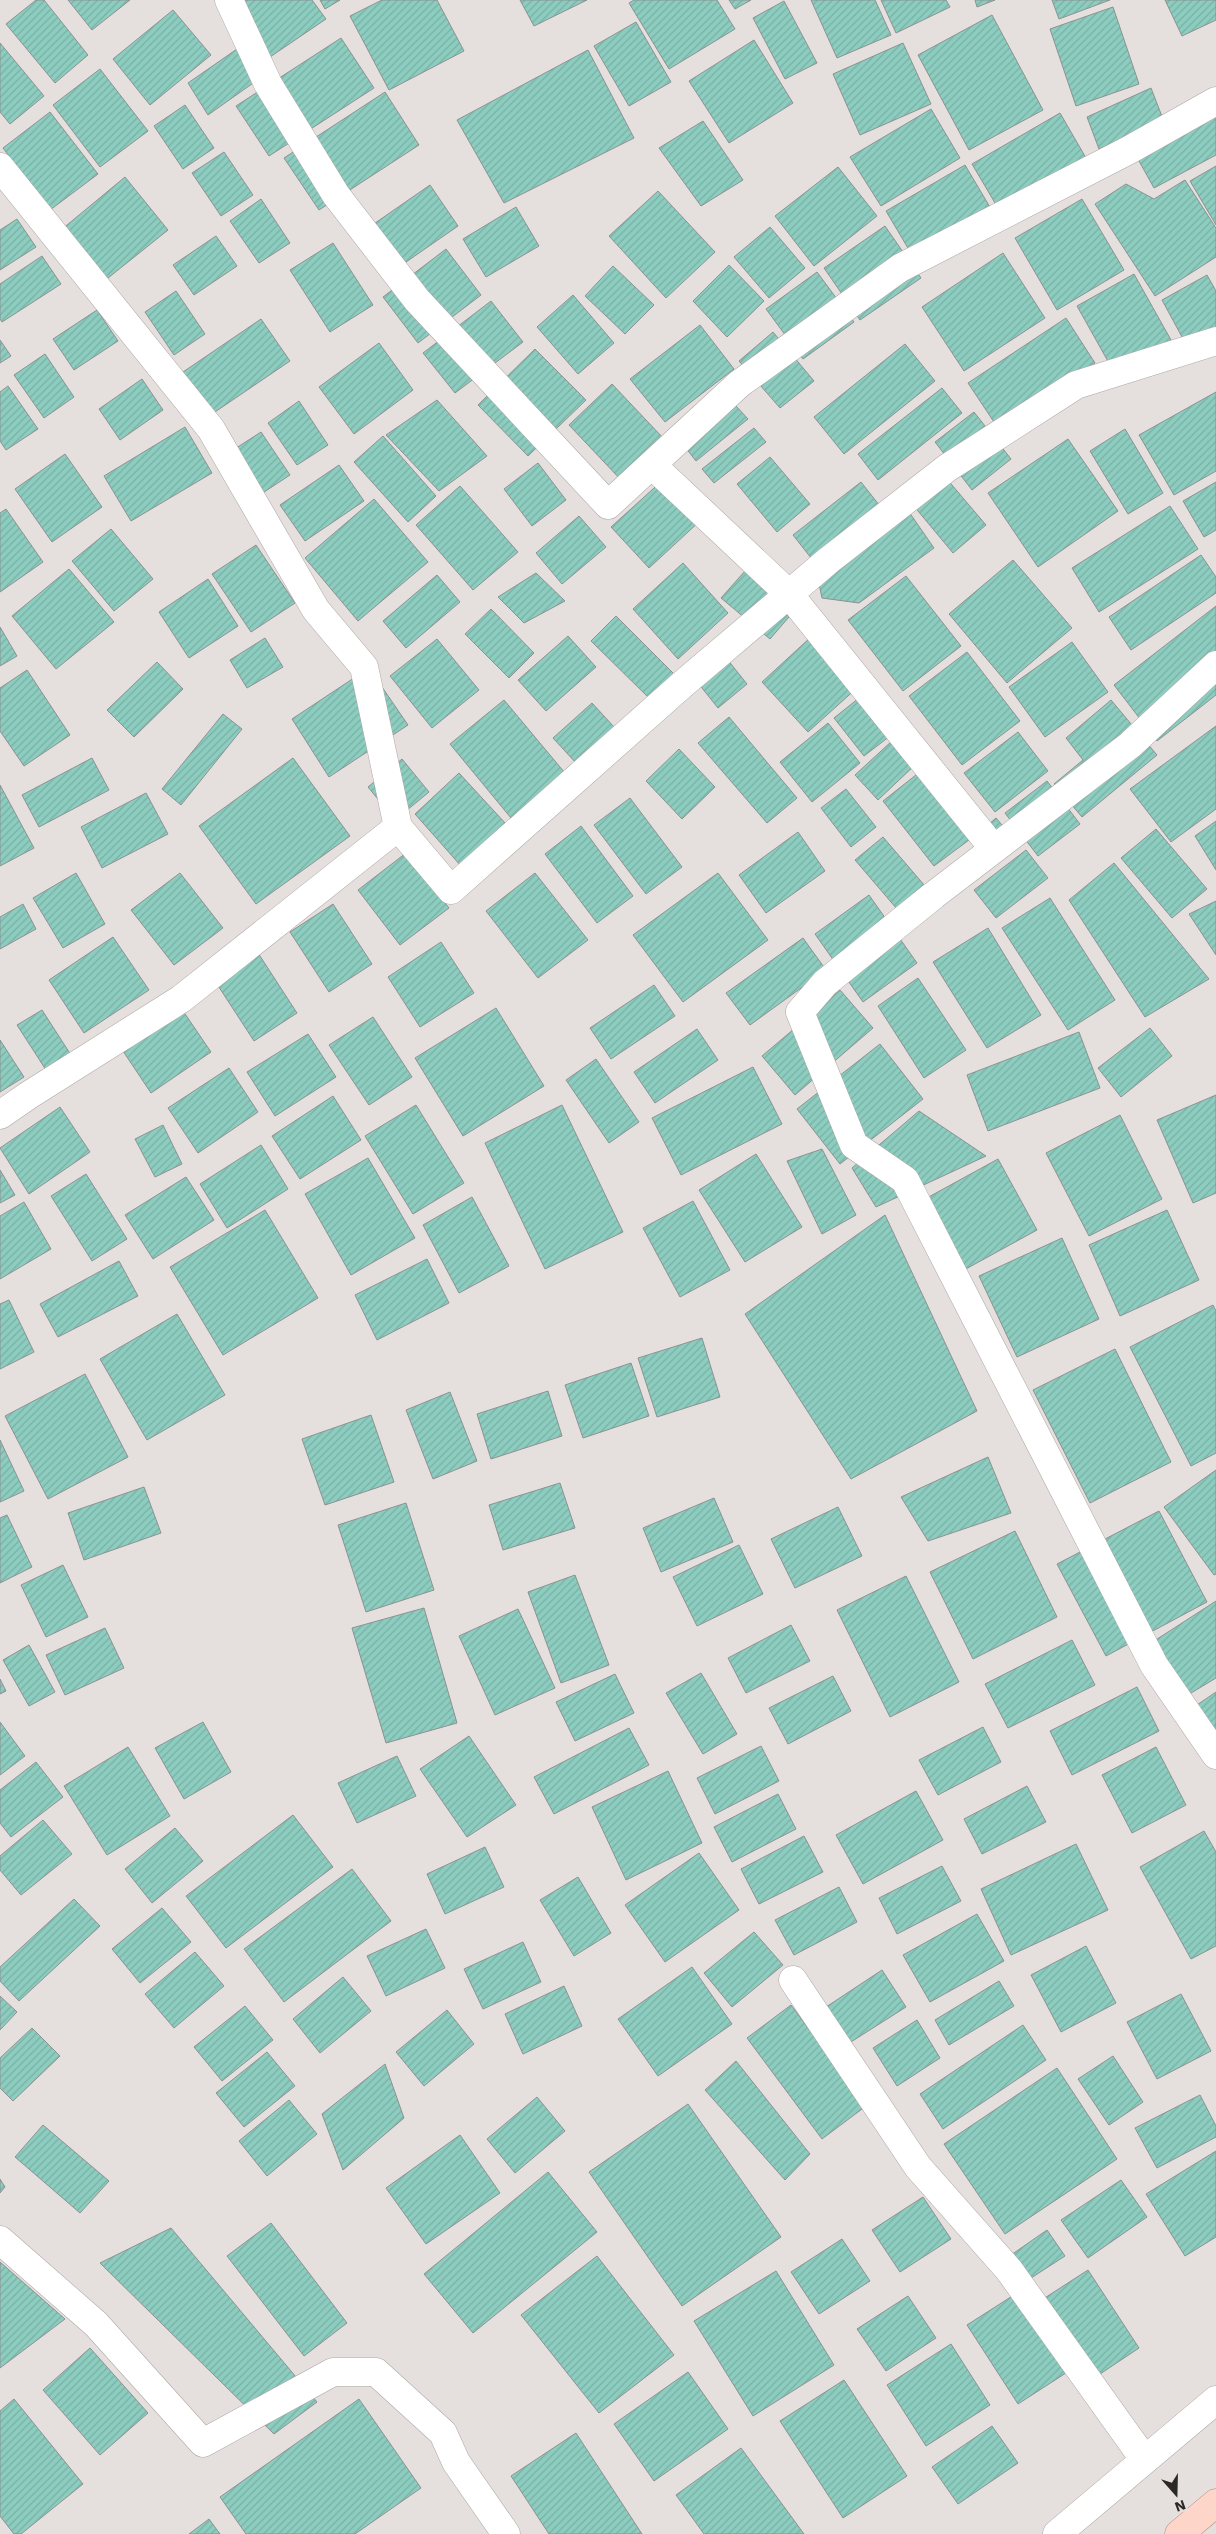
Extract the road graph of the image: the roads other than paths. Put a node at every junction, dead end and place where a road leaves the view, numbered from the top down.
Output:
1 (230, 0) edge
2 (1216, 101) edge
3 (0, 167) edge
4 (1216, 341) edge
5 (652, 465) junction
6 (789, 594) junction
7 (1216, 665) edge
8 (398, 827) junction
9 (994, 850) junction
10 (0, 1116) edge
11 (1216, 1754) edge
12 (793, 1980) dead end
13 (0, 2240) edge
14 (1216, 2400) edge
15 (1144, 2459) junction
16 (1216, 2503) edge
17 (506, 2534) edge
18 (1057, 2534) edge
19 (1179, 2534) edge

1 - 5 street
2 - 5 street
3 - 8 street
4 - 6 street
5 - 6 street
6 - 8 street
6 - 9 street
7 - 9 street
8 - 10 street
9 - 11 street
12 - 15 street
13 - 17 street
14 - 15 street
15 - 18 street
16 - 19 main road

